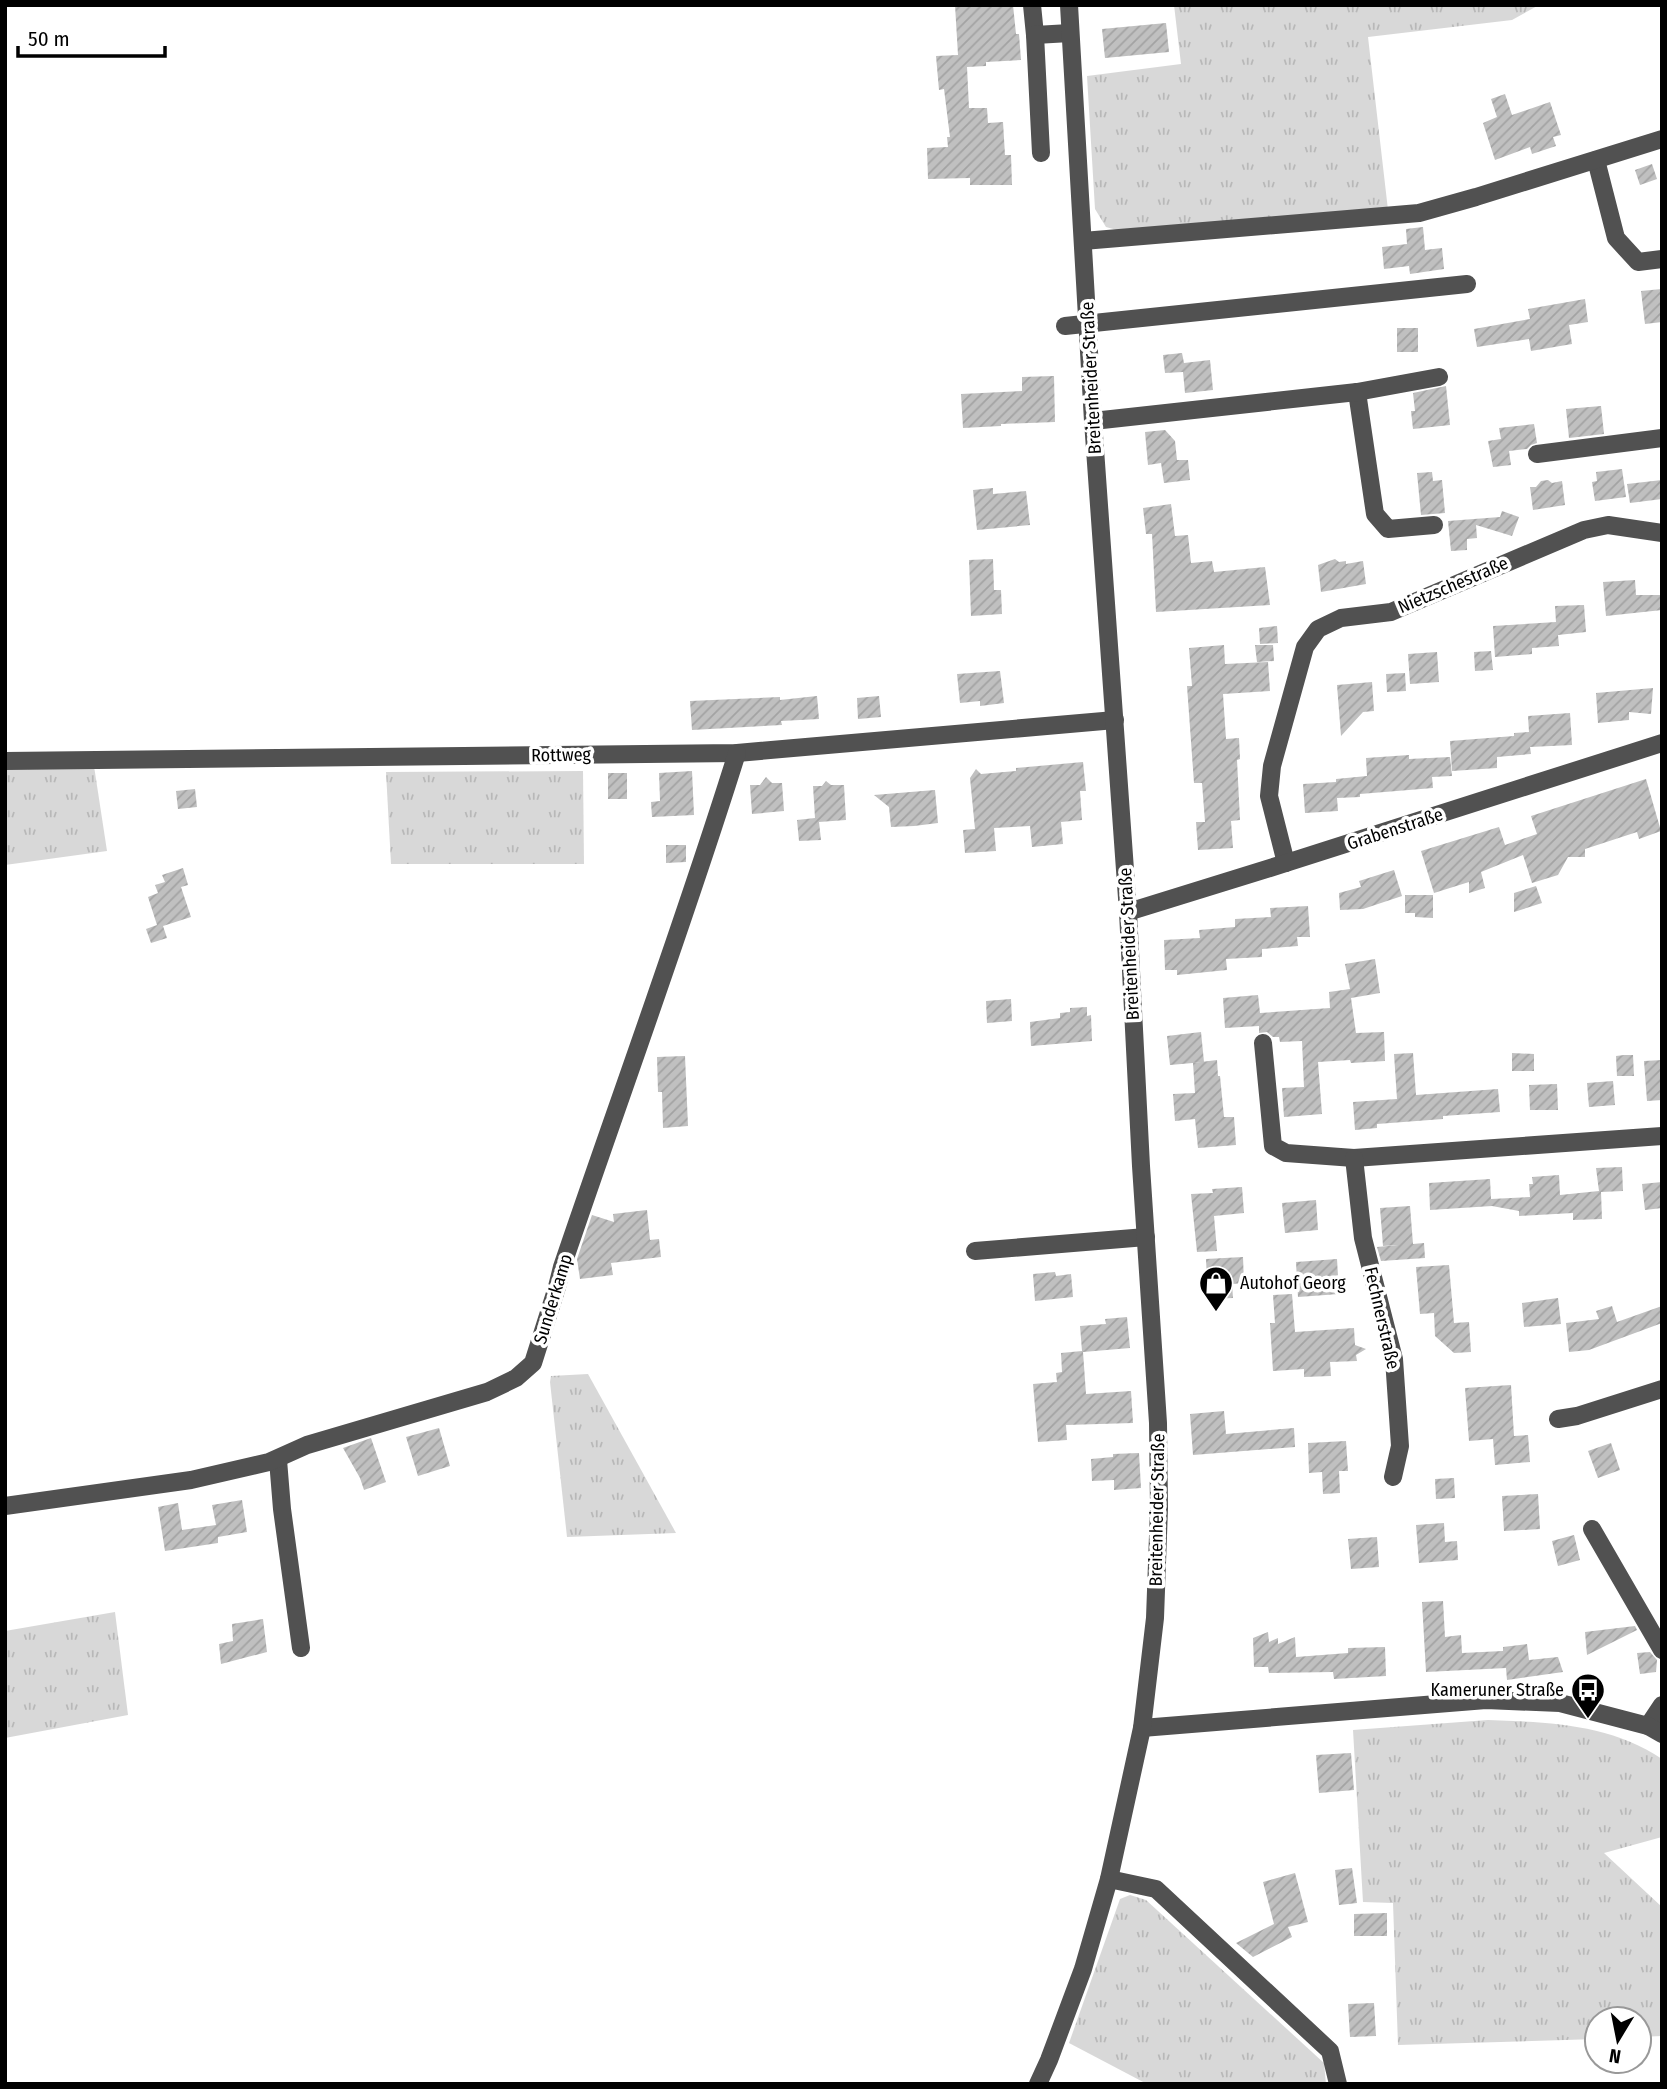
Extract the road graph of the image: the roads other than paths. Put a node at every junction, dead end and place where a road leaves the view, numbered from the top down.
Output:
1 (1032, 5) edge
2 (1069, 5) edge
3 (1070, 33) junction
4 (1035, 35) junction
5 (1662, 139) edge
6 (1041, 153) dead end
7 (1596, 160) junction
8 (1083, 241) junction
9 (1662, 259) edge
10 (1467, 284) dead end
11 (1088, 324) junction
12 (1065, 326) dead end
13 (1439, 377) dead end
14 (1357, 392) junction
15 (1093, 421) junction
16 (1662, 438) edge
17 (1537, 454) dead end
18 (1434, 525) dead end
19 (1662, 533) edge
20 (1115, 720) junction
21 (1662, 743) edge
22 (737, 753) junction
23 (5, 761) edge
24 (1286, 863) junction
25 (1128, 912) junction
26 (1263, 1043) dead end
27 (1662, 1136) edge
28 (1354, 1158) junction
29 (1146, 1237) junction
30 (975, 1251) dead end
31 (1662, 1389) edge
32 (1558, 1419) dead end
33 (278, 1460) junction
34 (1393, 1477) dead end
35 (5, 1506) edge
36 (1592, 1529) dead end
37 (301, 1648) dead end
38 (1662, 1650) edge
39 (1662, 1705) edge
40 (1142, 1728) junction
41 (1655, 1730) edge
42 (1110, 1879) junction
43 (1038, 2084) edge
44 (1338, 2084) edge

1 - 4 street
2 - 3 street, Breitenheider Straße
3 - 4 street
3 - 8 street, Breitenheider Straße
4 - 6 street
5 - 7 street
7 - 8 street
7 - 9 street
8 - 11 street, Breitenheider Straße
10 - 11 street
11 - 12 street
11 - 15 street, Breitenheider Straße
13 - 14 street
14 - 15 street
14 - 18 street
15 - 20 street, Breitenheider Straße
16 - 17 street
19 - 24 street, Nietzschestraße
20 - 22 street, Rottweg
20 - 25 street, Breitenheider Straße
21 - 24 street, Grabenstraße
22 - 23 street, Rottweg
22 - 33 street, Sunderkamp
24 - 25 street, Grabenstraße
25 - 29 street, Breitenheider Straße
26 - 28 street
27 - 28 street
28 - 34 street, Fechnerstraße
29 - 30 street
29 - 40 street, Breitenheider Straße
31 - 32 street
33 - 35 street, Sunderkamp
33 - 37 street
36 - 38 street
39 - 41 street
40 - 41 street
40 - 42 street, Breitenheider Straße
42 - 43 street, Breitenheider Straße
42 - 44 street

